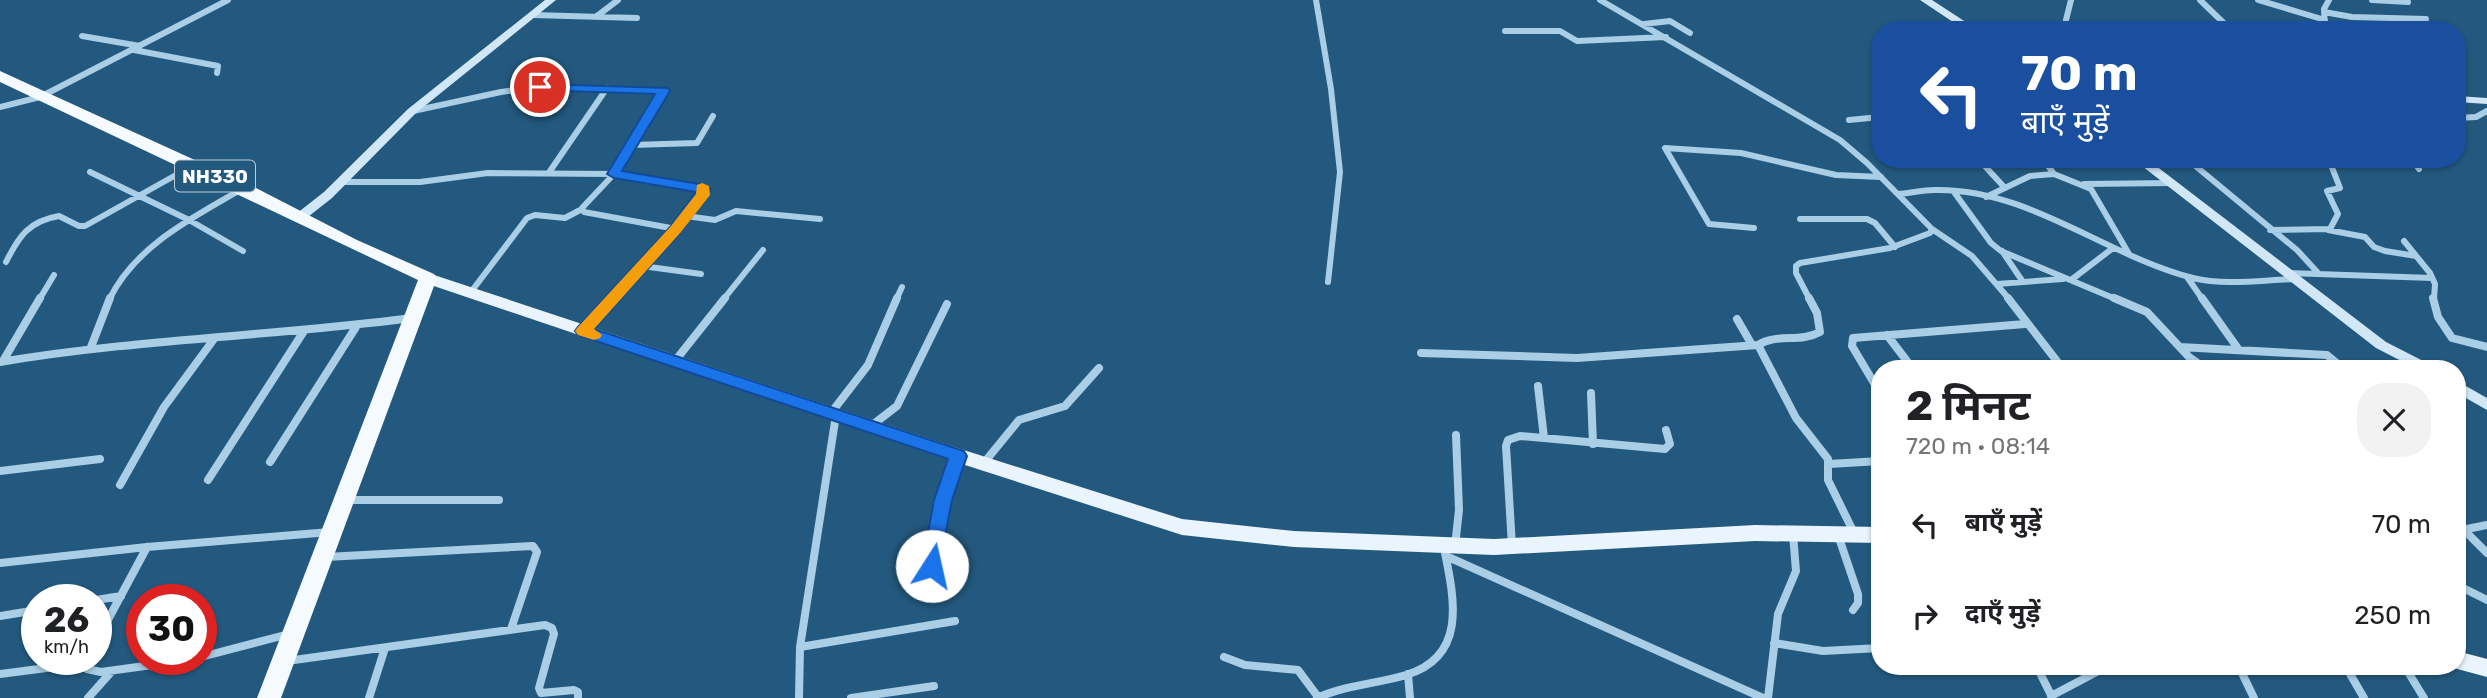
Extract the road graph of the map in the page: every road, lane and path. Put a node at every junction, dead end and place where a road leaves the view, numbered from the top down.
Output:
1 (228, 0) edge
2 (551, 0) edge
3 (618, 0) edge
4 (1316, 0) edge
5 (1600, 0) edge
6 (1925, 0) edge
7 (2071, 0) edge
8 (2200, 0) edge
9 (2258, 0) edge
10 (2329, 0) edge
11 (2372, 0) edge
12 (2408, 2) edge
13 (2324, 12) junction
14 (533, 15) junction
15 (596, 17) junction
16 (637, 18) dead end
17 (2426, 19) dead end
18 (2325, 20) joint
19 (1959, 21) edge
20 (2066, 21) edge
21 (2222, 21) edge
22 (1643, 24) junction
23 (1505, 31) dead end
24 (1690, 33) dead end
25 (82, 36) dead end
26 (1666, 37) junction
27 (141, 47) junction
28 (134, 50) junction
29 (217, 74) dead end
30 (0, 76) edge
31 (607, 88) junction
32 (43, 96) junction
33 (2466, 99) edge
34 (2487, 101) edge
35 (0, 107) edge
36 (412, 111) junction
37 (2487, 111) edge
38 (713, 116) dead end
39 (1871, 118) edge
40 (2466, 118) edge
41 (1849, 120) dead end
42 (632, 145) junction
43 (193, 166) junction
44 (1987, 168) edge
45 (2050, 168) edge
46 (2151, 168) edge
47 (2199, 168) edge
48 (2332, 168) edge
49 (90, 172) dead end
50 (550, 172) junction
51 (614, 174) junction
52 (2054, 174) junction
53 (1881, 177) junction
54 (340, 182) junction
55 (2172, 183) junction
56 (2084, 184) junction
57 (2005, 188) junction
58 (243, 189) junction
59 (1954, 192) junction
60 (1898, 194) junction
61 (136, 196) junction
62 (1986, 197) junction
63 (582, 209) junction
64 (686, 216) junction
65 (300, 217) junction
66 (820, 219) dead end
67 (1800, 219) dead end
68 (189, 220) junction
69 (1754, 228) dead end
70 (676, 229) junction
71 (1932, 229) junction
72 (2270, 230) junction
73 (2328, 230) junction
74 (2404, 241) dead end
75 (1895, 247) junction
76 (2113, 248) junction
77 (763, 250) dead end
78 (243, 251) dead end
79 (2001, 251) junction
80 (2130, 255) junction
81 (2417, 257) junction
82 (6, 262) dead end
83 (642, 266) junction
84 (701, 274) dead end
85 (2319, 274) junction
86 (54, 275) dead end
87 (2187, 276) junction
88 (2292, 276) junction
89 (428, 278) junction
90 (2432, 278) junction
91 (2069, 279) junction
92 (1328, 282) dead end
93 (2023, 282) junction
94 (1997, 284) junction
95 (902, 287) dead end
96 (471, 292) junction
97 (947, 304) dead end
98 (413, 318) junction
99 (1737, 319) dead end
100 (2025, 324) junction
101 (356, 327) junction
102 (304, 331) junction
103 (583, 331) junction
104 (1887, 335) junction
105 (214, 339) junction
106 (1755, 345) junction
107 (91, 347) junction
108 (2180, 347) junction
109 (2487, 347) edge
110 (2239, 350) junction
111 (1421, 353) dead end
112 (1906, 360) edge
113 (2055, 360) edge
114 (2190, 360) edge
115 (2333, 360) edge
116 (2410, 360) edge
117 (1, 361) edge
118 (675, 361) junction
119 (1099, 368) dead end
120 (1871, 377) edge
121 (1538, 386) dead end
122 (2468, 392) edge
123 (1591, 393) dead end
124 (2487, 405) edge
125 (833, 414) junction
126 (871, 426) junction
127 (1666, 430) dead end
128 (1455, 435) dead end
129 (1544, 438) junction
130 (1593, 444) junction
131 (958, 456) junction
132 (100, 458) dead end
133 (271, 462) dead end
134 (1871, 462) edge
135 (983, 464) junction
136 (1829, 464) junction
137 (0, 471) edge
138 (208, 480) dead end
139 (120, 485) dead end
140 (342, 500) junction
141 (499, 500) dead end
142 (2487, 525) edge
143 (2466, 530) edge
144 (330, 532) junction
145 (1793, 533) junction
146 (1847, 534) junction
147 (1871, 535) edge
148 (2466, 536) edge
149 (1512, 546) junction
150 (148, 547) junction
151 (1448, 549) junction
152 (2487, 554) edge
153 (321, 557) junction
154 (0, 563) edge
155 (932, 566) dead end
156 (2466, 589) edge
157 (121, 596) junction
158 (112, 597) edge
159 (2487, 600) edge
160 (1853, 610) dead end
161 (21, 613) edge
162 (112, 613) edge
163 (0, 616) edge
164 (955, 621) dead end
165 (511, 629) junction
166 (293, 633) junction
167 (1774, 643) junction
168 (800, 647) junction
169 (385, 648) junction
170 (1871, 648) edge
171 (217, 653) edge
172 (1224, 657) dead end
173 (282, 662) junction
174 (2466, 662) edge
175 (126, 668) edge
176 (2487, 668) edge
177 (113, 670) joint
178 (21, 671) edge
179 (0, 674) edge
180 (1408, 674) junction
181 (2040, 675) edge
182 (2092, 675) edge
183 (2243, 675) edge
184 (2351, 675) edge
185 (2410, 675) edge
186 (934, 686) dead end
187 (2052, 697) edge
188 (88, 698) edge
189 (269, 698) edge
190 (369, 698) edge
191 (578, 698) edge
192 (799, 698) edge
193 (851, 698) edge
194 (1317, 698) edge
195 (1410, 698) edge
196 (1763, 698) edge
197 (1768, 698) edge
198 (2254, 698) edge
199 (2364, 698) edge
200 (2424, 698) edge

1 - 27 street
2 - 14 main road
3 - 15 street
4 - 92 street
5 - 22 street
6 - 19 main road
7 - 20 street
8 - 21 street
9 - 18 street
10 - 13 street
11 - 12 street
13 - 17 street
13 - 18 street
14 - 15 street
14 - 36 main road
15 - 16 street
22 - 24 street
22 - 26 street
23 - 26 street
25 - 27 street
26 - 53 street
27 - 28 street
28 - 29 street
28 - 32 street
30 - 32 highway, NH330
31 - 36 street
31 - 42 street
31 - 50 street
32 - 35 street
32 - 43 highway, NH330
33 - 34 main road
36 - 54 main road
37 - 40 street
38 - 42 street
39 - 41 street
42 - 51 street
43 - 58 highway, NH330
43 - 61 street
44 - 57 street
45 - 52 street
46 - 55 main road
47 - 72 street
48 - 73 street
49 - 61 street
50 - 51 street
50 - 54 street
51 - 63 street
51 - 64 street
52 - 56 street
52 - 57 street
53 - 60 street
53 - 69 street
54 - 65 main road
55 - 56 street
55 - 88 main road
56 - 80 street
57 - 62 street
58 - 65 highway, NH330
58 - 68 street
59 - 60 street
59 - 62 street
59 - 79 street
60 - 71 street
61 - 68 street
61 - 82 street
62 - 76 street
63 - 70 street
63 - 96 street
64 - 66 street
64 - 70 street
65 - 89 highway, NH330
67 - 75 street
68 - 78 street
68 - 107 street
70 - 83 street
71 - 75 street
71 - 94 street
72 - 73 street
72 - 85 street
73 - 81 street
74 - 81 street
75 - 106 street
76 - 80 street
76 - 91 street
77 - 118 street
79 - 91 street
79 - 93 street
80 - 87 street
81 - 90 street
83 - 84 street
83 - 103 street
85 - 88 street
85 - 90 street
86 - 117 street
87 - 88 street
87 - 110 street
88 - 116 main road
89 - 96 main road
89 - 98 highway
90 - 109 street
91 - 93 street
91 - 108 street
93 - 94 street
94 - 100 street
95 - 125 street
96 - 103 main road
97 - 126 street
98 - 101 street
98 - 140 highway
99 - 106 street
100 - 104 street
100 - 113 street
101 - 102 street
101 - 133 street
102 - 105 street
102 - 138 street
103 - 118 main road
104 - 112 street
104 - 120 street
105 - 107 street
105 - 139 street
106 - 111 street
106 - 136 street
107 - 117 street
108 - 110 street
108 - 114 street
110 - 115 street
118 - 125 main road
119 - 135 street
121 - 129 street
122 - 124 main road
123 - 130 street
125 - 126 main road
125 - 168 street
126 - 131 main road
127 - 130 street
128 - 151 street
129 - 130 street
129 - 149 street
131 - 135 main road
131 - 155 street
132 - 137 street
134 - 136 street
135 - 151 main road
136 - 146 street
140 - 141 street
140 - 144 highway
142 - 143 street
144 - 150 street
144 - 153 highway
145 - 146 main road
145 - 149 main road
145 - 167 street
146 - 147 main road
146 - 160 street
148 - 152 street
149 - 151 main road
150 - 154 street
150 - 157 street
151 - 180 street
151 - 196 street
153 - 165 street
153 - 166 highway
156 - 159 street
157 - 158 street
157 - 162 street
161 - 163 street
164 - 168 street
165 - 169 street
165 - 191 street
166 - 171 street
166 - 173 highway
167 - 170 street
167 - 197 street
168 - 192 street
169 - 173 street
169 - 190 street
172 - 194 street
173 - 189 highway
174 - 176 main road
175 - 177 street
177 - 188 street
178 - 179 street
180 - 194 street
180 - 195 street
181 - 187 street
182 - 187 street
183 - 198 street
184 - 199 street
185 - 200 street
186 - 193 street

